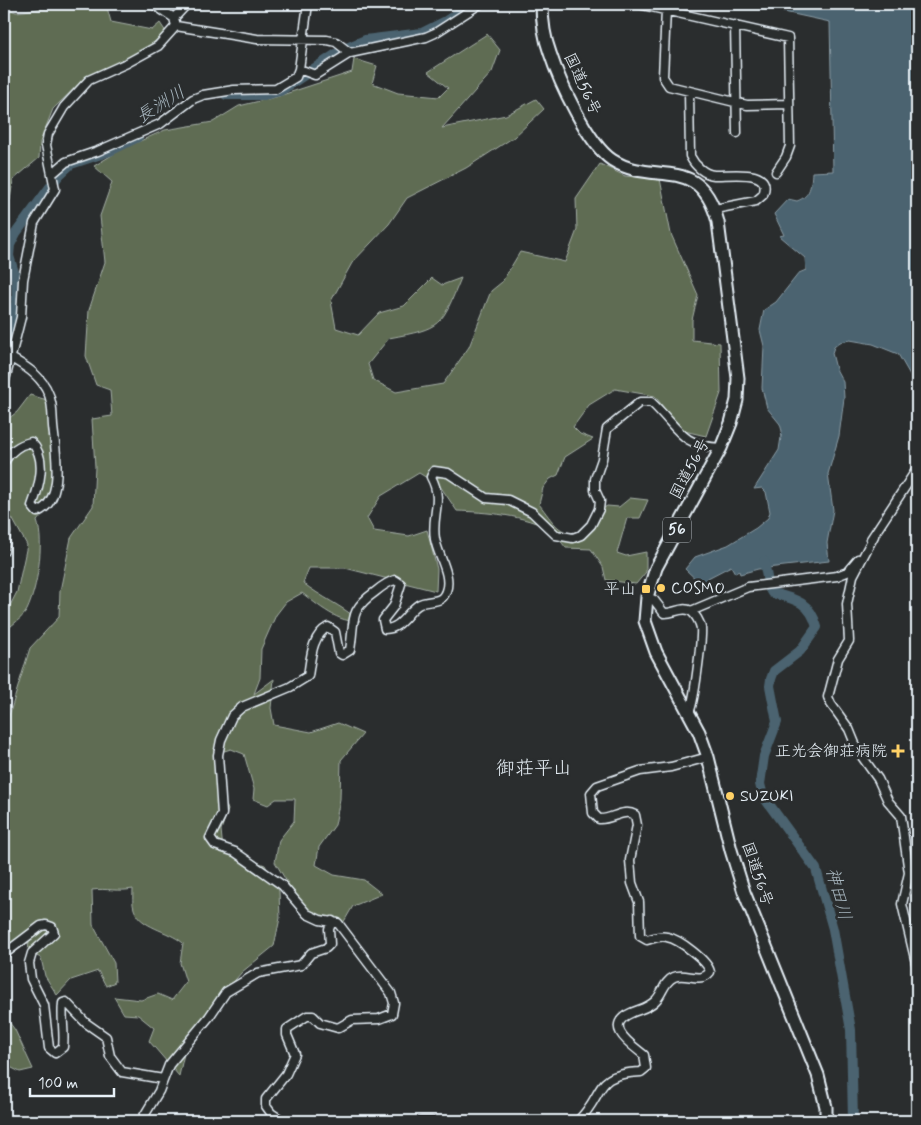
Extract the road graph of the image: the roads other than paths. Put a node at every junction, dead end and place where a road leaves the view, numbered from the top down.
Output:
1 (153, 4) edge
2 (187, 4) edge
3 (308, 4) edge
4 (480, 4) edge
5 (542, 4) edge
6 (638, 4) edge
7 (666, 10) junction
8 (174, 18) junction
9 (735, 25) junction
10 (176, 26) junction
11 (302, 39) junction
12 (350, 53) junction
13 (299, 69) junction
14 (688, 91) junction
15 (737, 103) junction
16 (789, 104) junction
17 (737, 133) dead end
18 (776, 172) dead end
19 (52, 174) junction
20 (715, 209) junction
21 (11, 358) junction
22 (4, 384) edge
23 (721, 448) junction
24 (4, 462) edge
25 (917, 469) edge
26 (4, 508) edge
27 (874, 536) junction
28 (4, 551) edge
29 (647, 597) junction
30 (691, 611) junction
31 (688, 712) junction
32 (708, 757) junction
33 (332, 921) junction
34 (914, 940) edge
35 (4, 954) edge
36 (917, 967) edge
37 (163, 1079) junction
38 (141, 1121) edge
39 (283, 1121) edge
40 (421, 1121) edge
41 (432, 1121) edge
42 (578, 1121) edge
43 (826, 1121) edge

1 - 8 street
2 - 8 street
3 - 11 street
4 - 12 street
5 - 20 highway, 国道56号 / 56
6 - 7 street
7 - 9 street
7 - 14 street
8 - 10 street
9 - 15 street
9 - 16 street
10 - 11 street
10 - 19 street
11 - 12 street
11 - 13 street
12 - 13 street
13 - 19 street
14 - 15 street
14 - 20 street
15 - 16 street
15 - 17 street
16 - 18 street
19 - 21 street
20 - 23 highway, 国道56号 / 56
21 - 22 street
21 - 24 street
23 - 29 highway, 国道56号 / 56
23 - 33 street
25 - 27 street
26 - 28 street
27 - 30 street
27 - 34 street
29 - 30 street
29 - 31 highway, 国道56号 / 56
30 - 31 street
31 - 32 highway, 国道56号 / 56
32 - 42 street
32 - 43 highway, 国道56号 / 56
33 - 37 street
33 - 39 street
34 - 36 street
35 - 37 street
37 - 38 street
40 - 41 street

